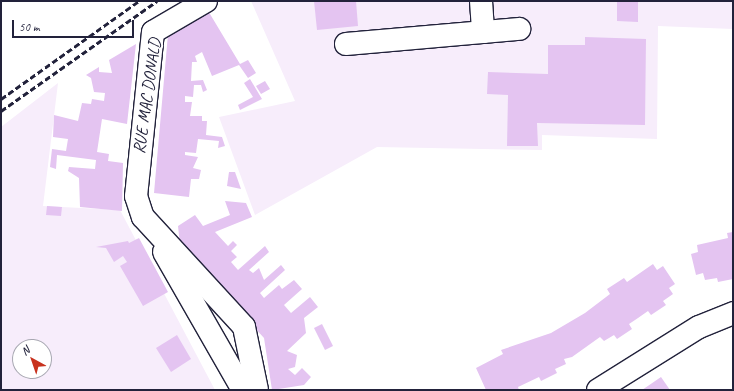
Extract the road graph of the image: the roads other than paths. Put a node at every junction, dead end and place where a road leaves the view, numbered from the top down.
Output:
1 (206, 1) edge
2 (481, 1) edge
3 (519, 29) dead end
4 (483, 32) junction
5 (346, 44) dead end
6 (143, 217) junction
7 (733, 314) edge
8 (243, 390) edge
9 (258, 390) edge
10 (598, 390) edge

1 - 6 street, RUE MAC DONALD
2 - 4 street
3 - 4 street
4 - 5 street
6 - 8 street, RUE MAC DONALD
6 - 9 street, RUE MAC DONALD
7 - 10 street

